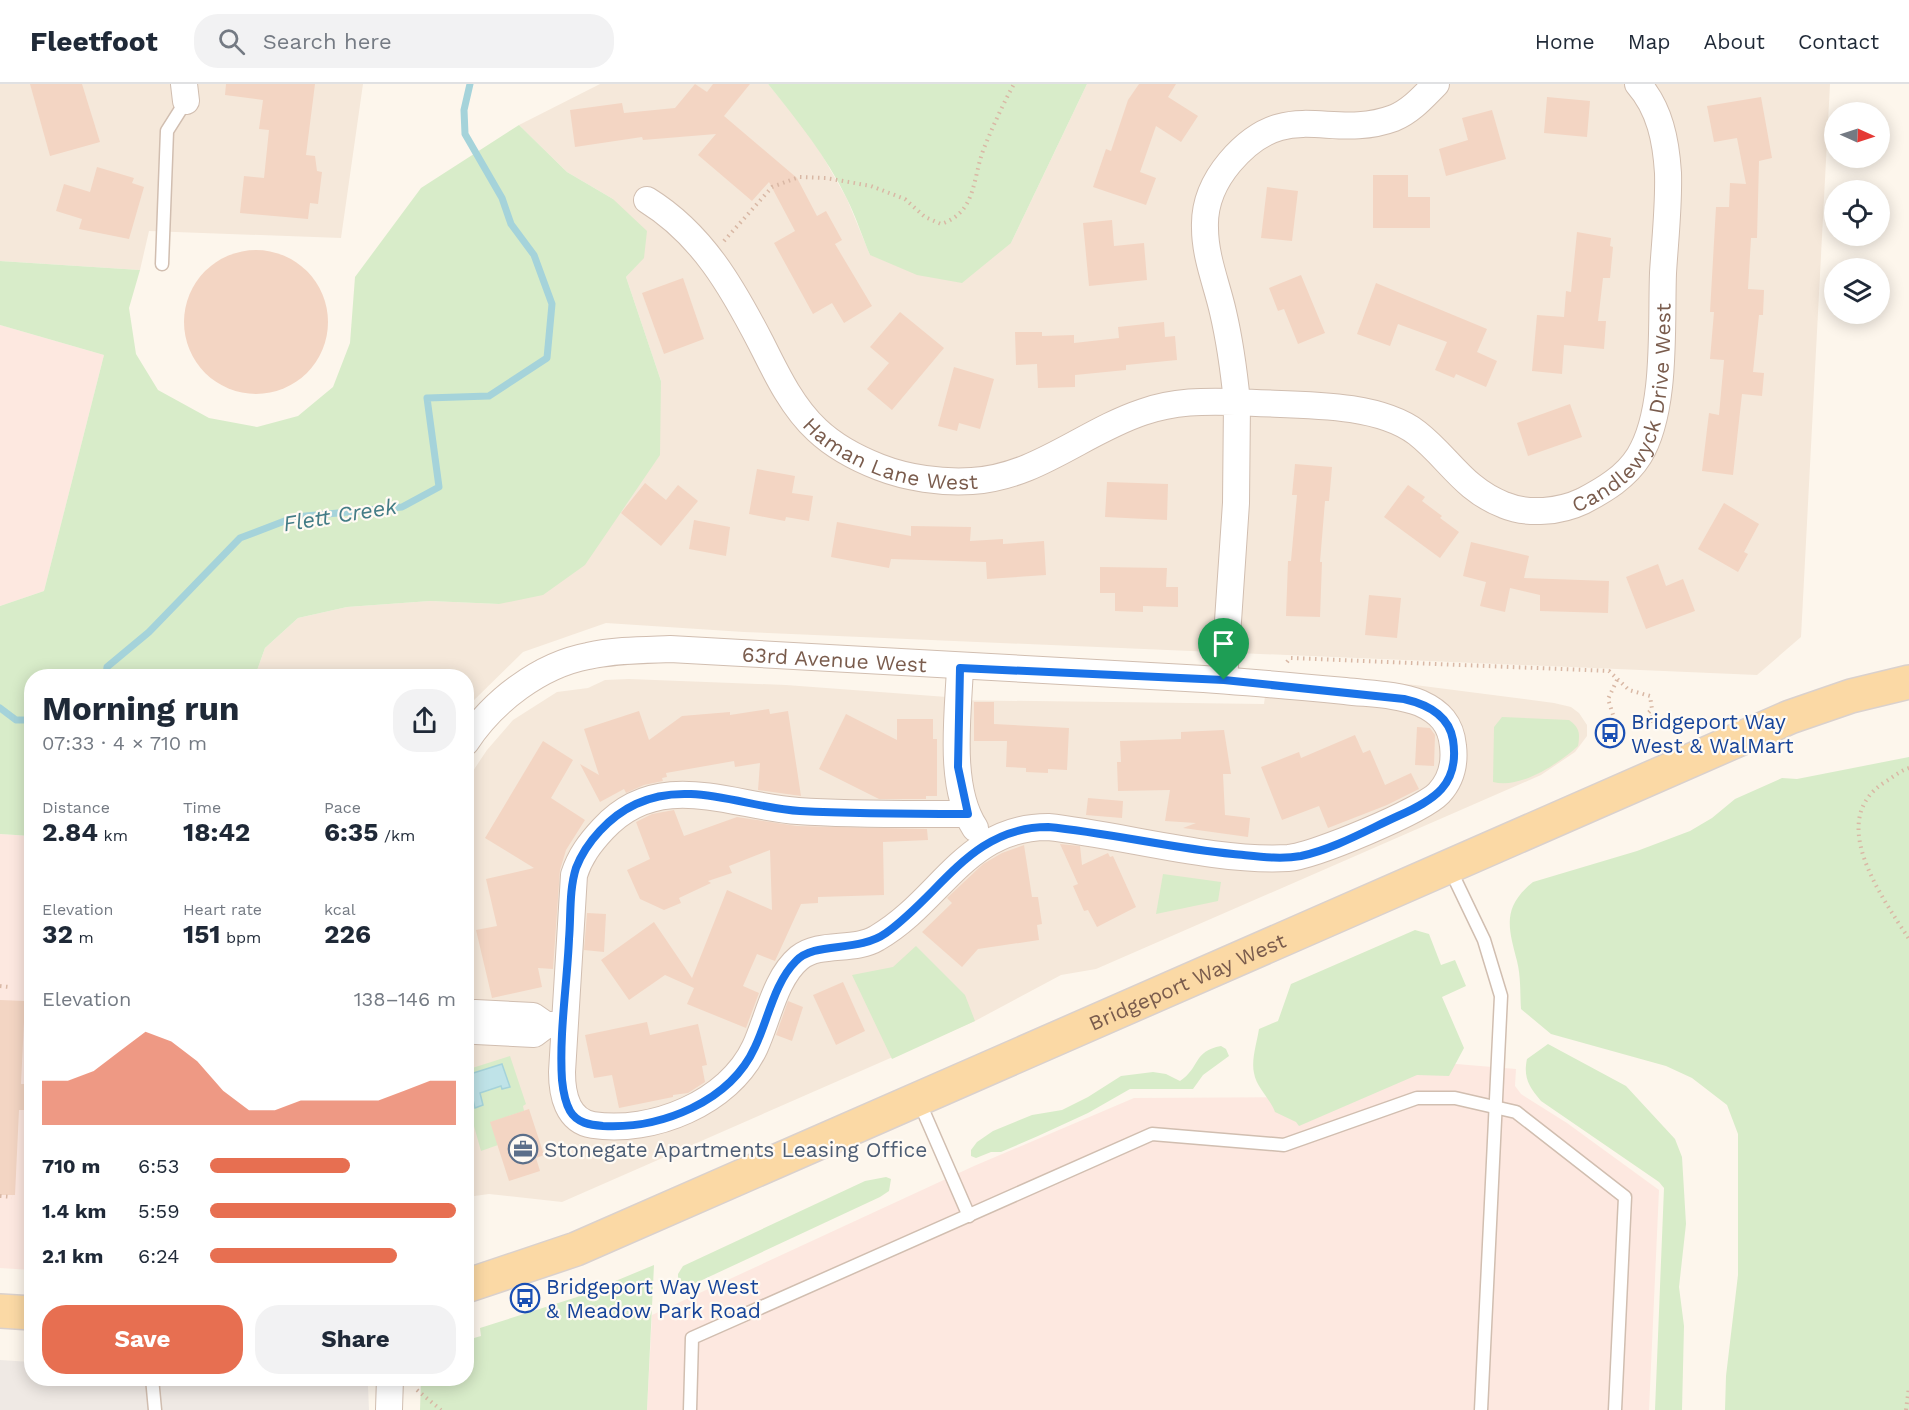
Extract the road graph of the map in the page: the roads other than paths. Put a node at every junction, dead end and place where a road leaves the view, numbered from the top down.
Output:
1 (1436, 84) edge
2 (1638, 84) edge
3 (185, 93) edge
4 (647, 200) dead end
5 (162, 264) dead end
6 (1237, 402) junction
7 (960, 668) junction
8 (1224, 680) junction
9 (1909, 682) edge
10 (474, 733) edge
11 (968, 814) junction
12 (987, 842) junction
13 (1449, 867) junction
14 (474, 1014) edge
15 (555, 1025) junction
16 (474, 1030) edge
17 (918, 1099) junction
18 (1494, 1107) junction
19 (969, 1216) junction
20 (474, 1283) edge
21 (0, 1311) edge
22 (24, 1312) edge
23 (153, 1386) edge
24 (390, 1386) edge
25 (155, 1410) edge
26 (389, 1410) edge
27 (690, 1410) edge
28 (1480, 1410) edge
29 (1615, 1410) edge

1 - 6 street
2 - 6 street, Candlewyck Drive West
3 - 5 lane
4 - 6 street, Haman Lane West
6 - 8 street
7 - 8 street, 63rd Avenue West
7 - 10 street, 63rd Avenue West
7 - 11 street
8 - 12 street, 63rd Avenue West
9 - 13 main road, Bridgeport Way West
11 - 12 street
11 - 15 street
12 - 15 street
13 - 17 main road, Bridgeport Way West
13 - 18 lane
14 - 15 street
15 - 16 street
17 - 19 lane
17 - 20 main road, Bridgeport Way West
18 - 19 lane
18 - 28 lane
18 - 29 lane
19 - 27 lane
21 - 22 main road
23 - 25 lane
24 - 26 street

